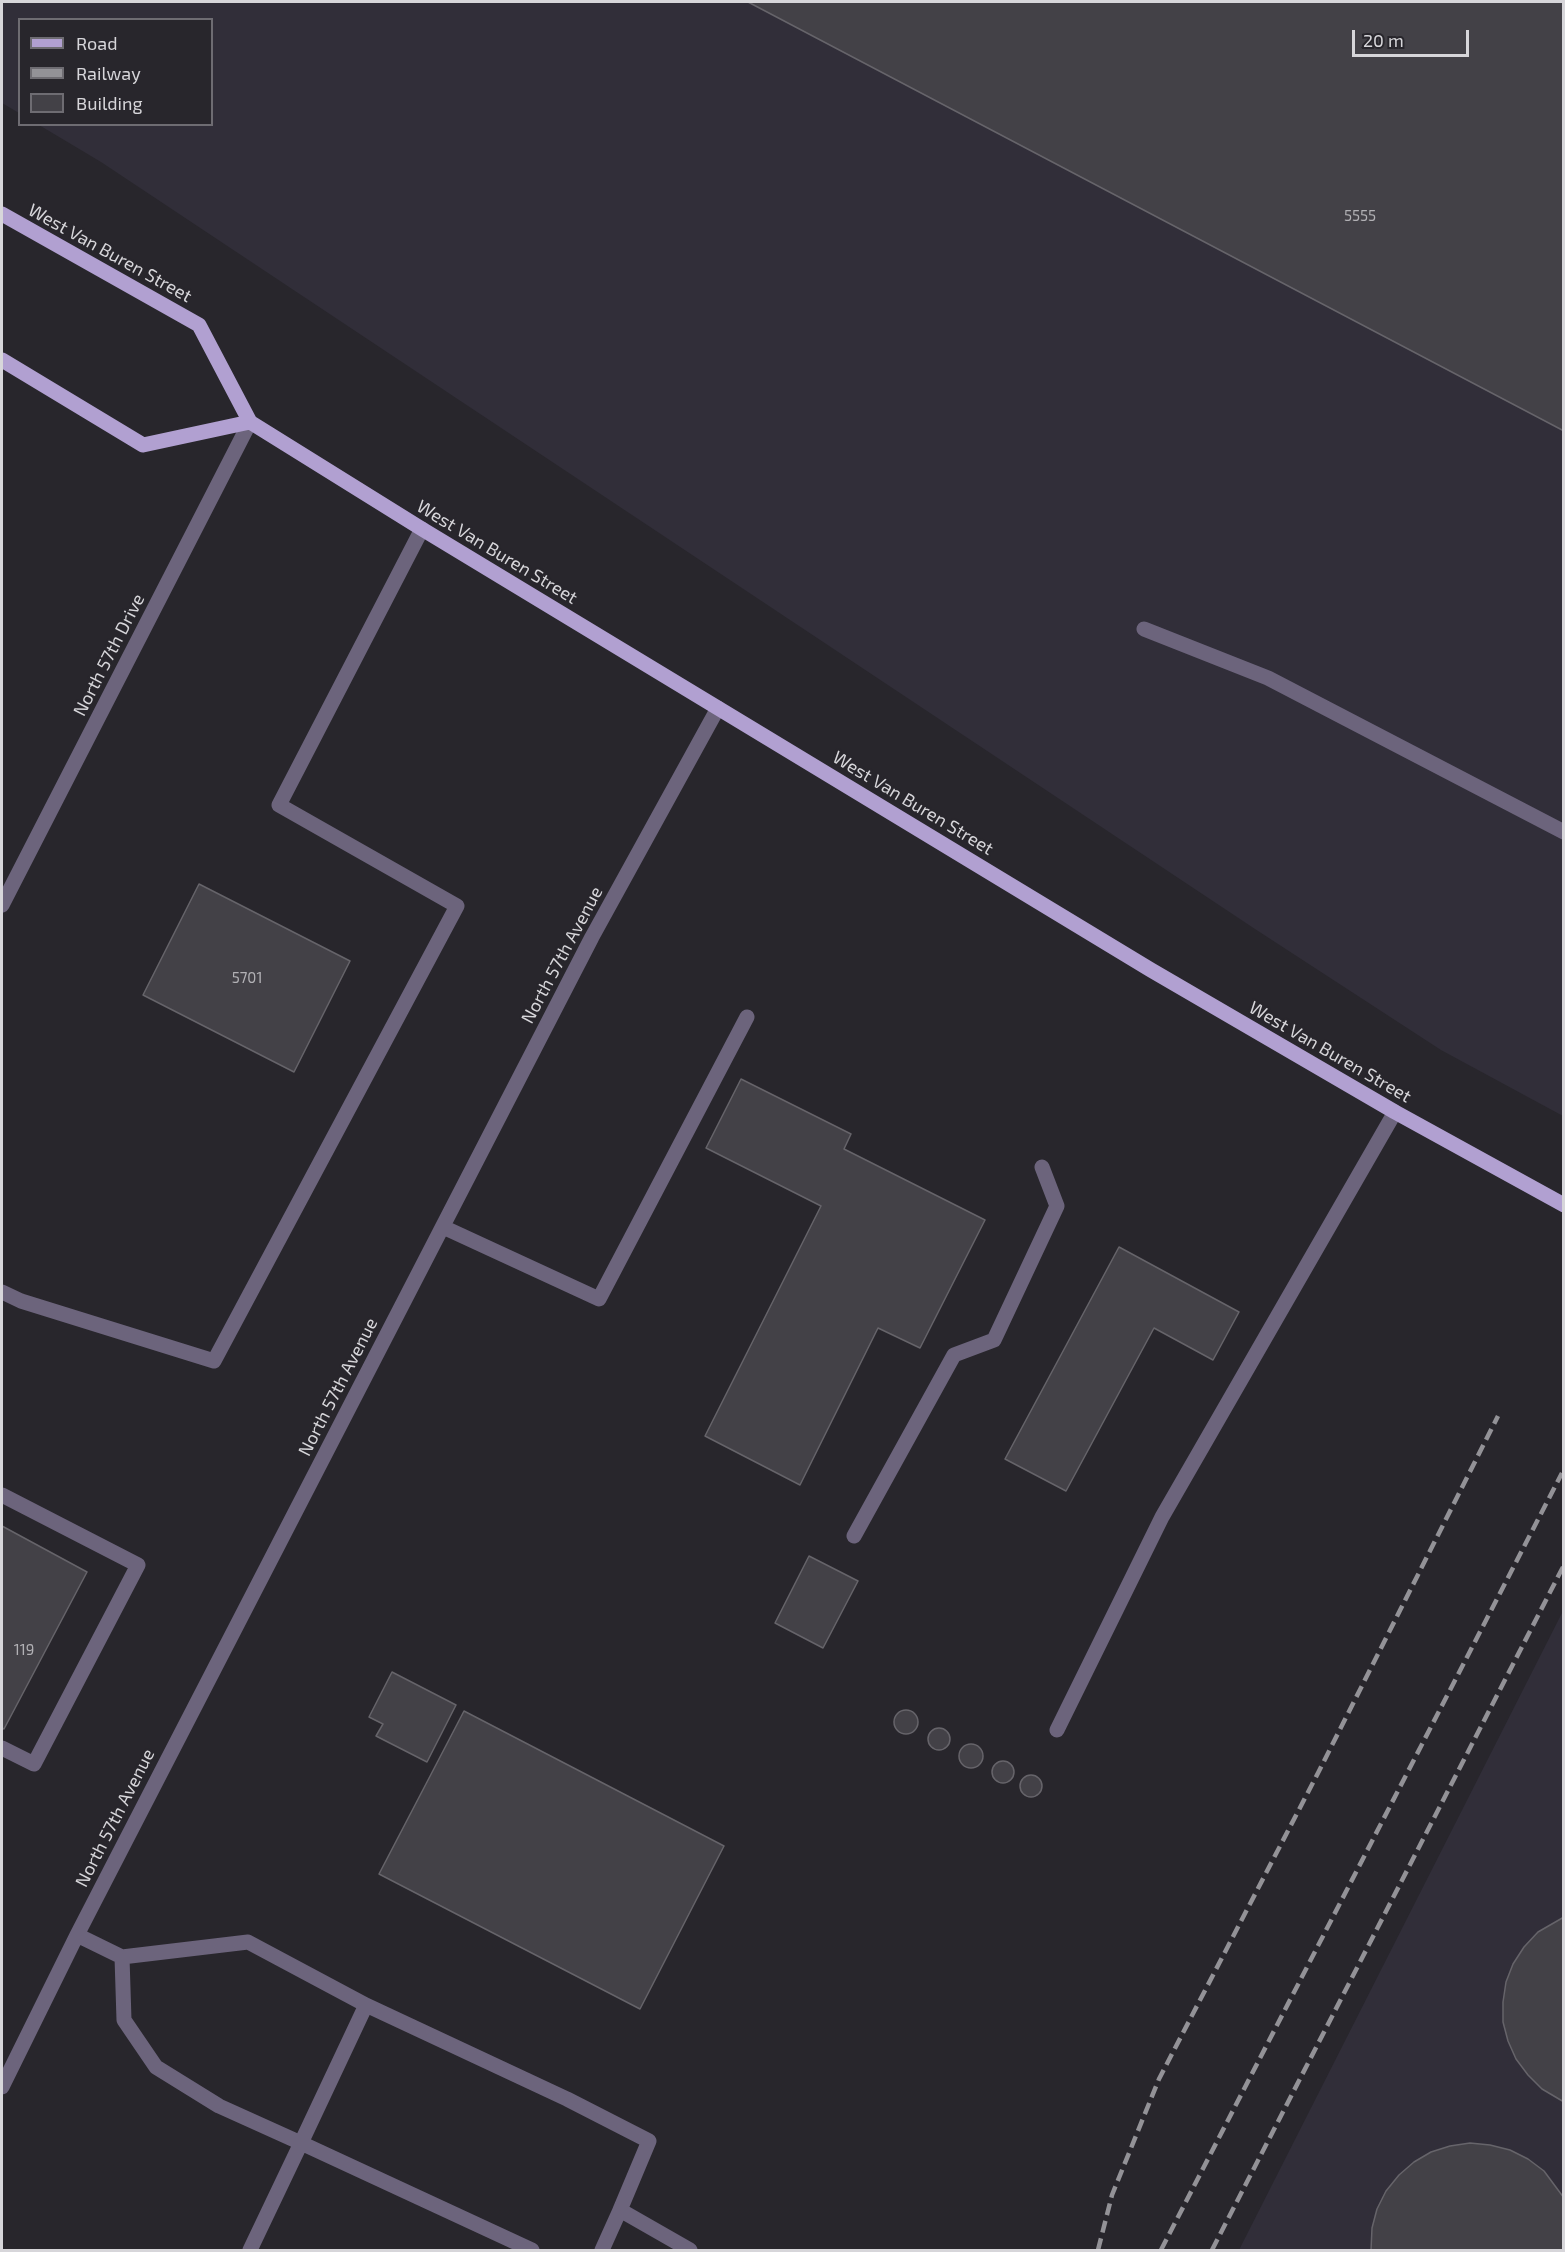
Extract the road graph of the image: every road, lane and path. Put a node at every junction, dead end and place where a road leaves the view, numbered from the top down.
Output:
1 (2, 214) edge
2 (2, 360) edge
3 (250, 422) junction
4 (422, 529) junction
5 (1144, 629) dead end
6 (718, 708) junction
7 (1563, 832) edge
8 (2, 905) edge
9 (747, 1017) dead end
10 (1395, 1112) junction
11 (1042, 1167) dead end
12 (1563, 1205) edge
13 (443, 1227) junction
14 (2, 1292) edge
15 (2, 1495) edge
16 (854, 1536) dead end
17 (1057, 1730) dead end
18 (2, 1748) edge
19 (77, 1935) junction
20 (122, 1957) junction
21 (366, 2004) junction
22 (2, 2087) edge
23 (301, 2143) junction
24 (620, 2210) junction
25 (250, 2250) edge
26 (532, 2250) edge
27 (602, 2250) edge
28 (690, 2250) edge

1 - 3 main road, West Van Buren Street
2 - 3 main road
3 - 4 main road, West Van Buren Street
3 - 8 street, North 57th Drive
4 - 6 main road, West Van Buren Street
4 - 14 street
5 - 7 street
6 - 10 main road, West Van Buren Street
6 - 13 street, North 57th Avenue
9 - 13 street
10 - 12 main road, West Van Buren Street
10 - 17 street
11 - 16 street
13 - 19 street, North 57th Avenue
15 - 18 street
19 - 20 street
19 - 22 street, North 57th Avenue
20 - 21 street
20 - 23 street
21 - 23 street
21 - 24 street
23 - 25 street
23 - 26 street
24 - 27 street
24 - 28 street

